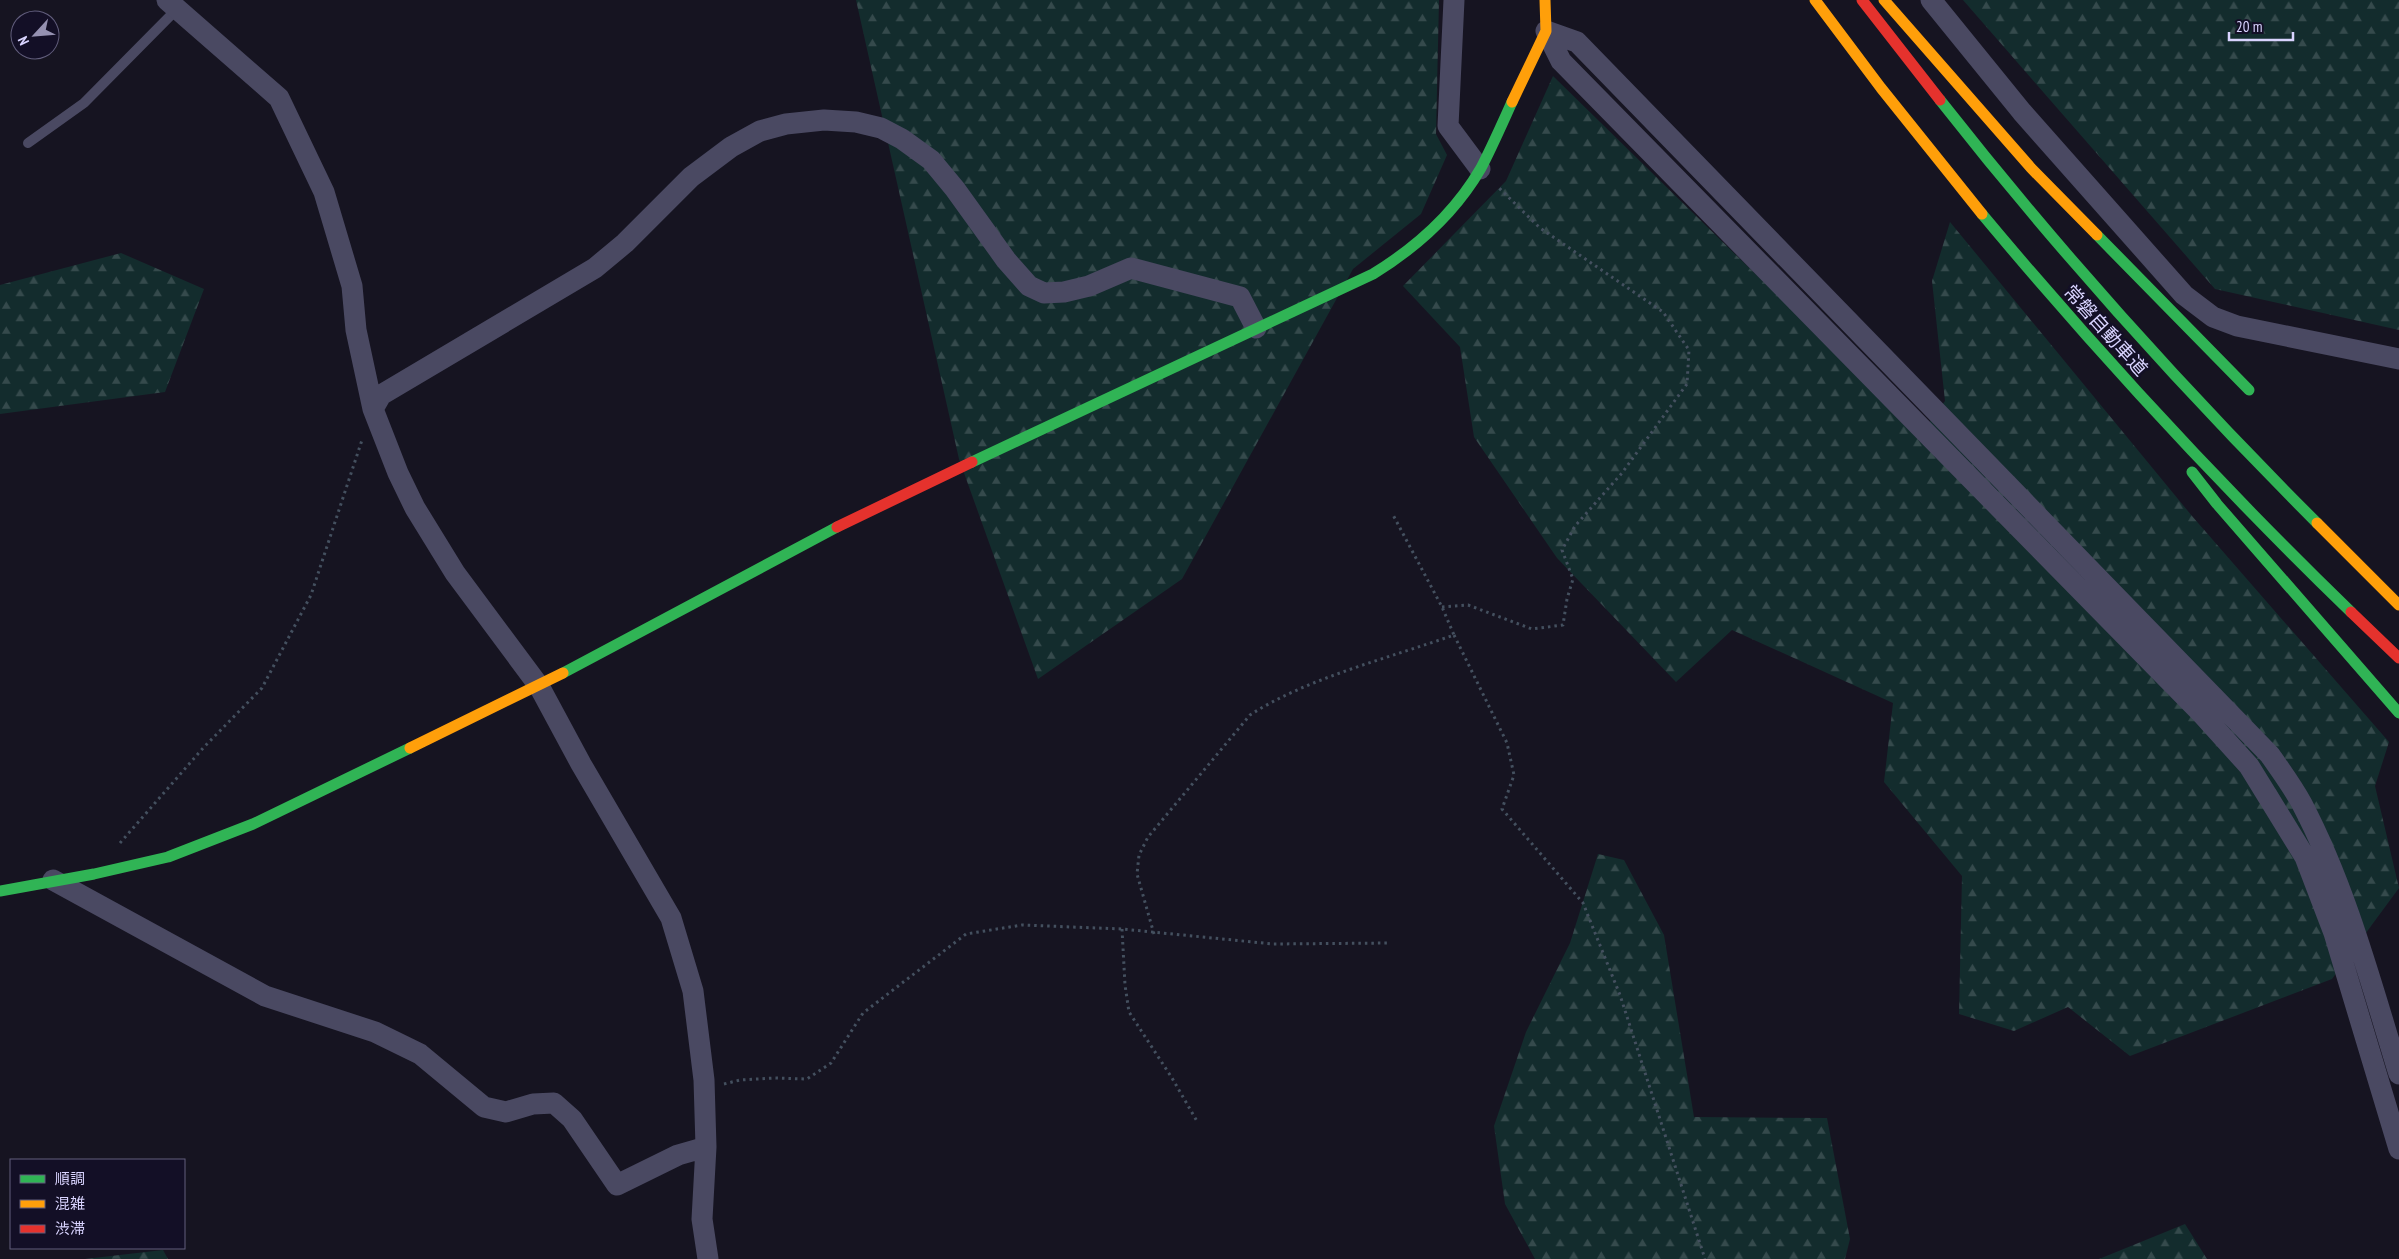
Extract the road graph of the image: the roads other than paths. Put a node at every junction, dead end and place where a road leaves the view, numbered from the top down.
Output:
1 (1454, 0) edge
2 (1546, 0) edge
3 (1815, 0) edge
4 (1862, 0) edge
5 (1884, 0) edge
6 (1930, 0) edge
7 (172, 4) edge
8 (1546, 31) junction
9 (28, 143) dead end
10 (1480, 170) junction
11 (1256, 328) junction
12 (2103, 355) junction
13 (2399, 360) edge
14 (2249, 390) dead end
15 (373, 409) junction
16 (2175, 449) dead end
17 (2187, 465) dead end
18 (2399, 605) edge
19 (2399, 658) edge
20 (539, 686) junction
21 (2399, 714) edge
22 (53, 880) junction
23 (0, 891) edge
24 (2399, 1074) edge
25 (706, 1147) junction
26 (2399, 1149) edge
27 (708, 1259) edge

1 - 10 street
2 - 8 main road
3 - 12 main road, 常磐自動車道
4 - 18 main road, 常磐自動車道
5 - 14 main road
6 - 13 street
7 - 9 lane
7 - 15 street
8 - 10 main road
8 - 24 street
8 - 26 street
10 - 11 main road
11 - 15 street
11 - 20 main road
12 - 16 main road
12 - 19 main road, 常磐自動車道
15 - 20 street
17 - 21 main road
20 - 22 main road
20 - 25 street
22 - 23 main road
22 - 25 street
25 - 27 street

